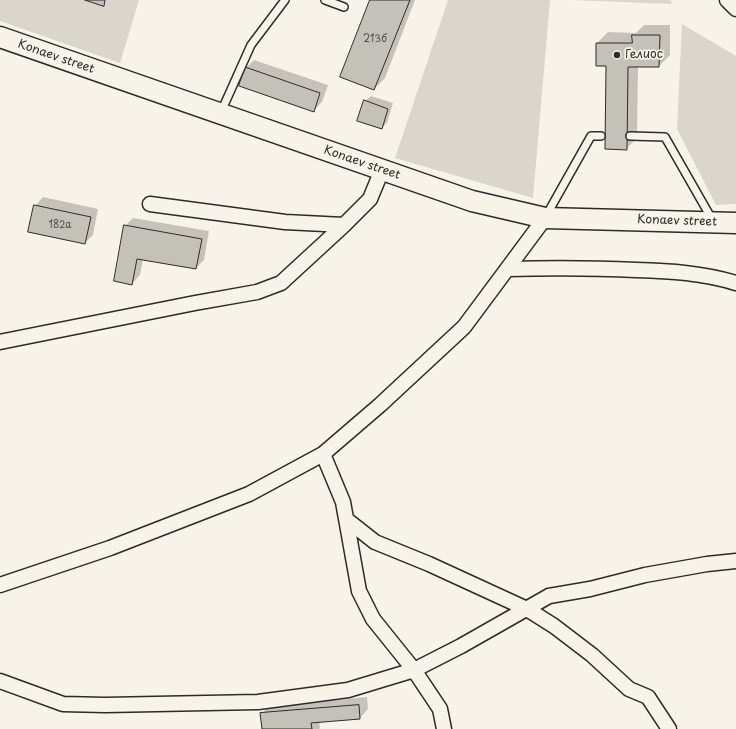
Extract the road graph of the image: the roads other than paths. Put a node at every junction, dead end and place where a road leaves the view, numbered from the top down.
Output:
1 (285, 0) edge
2 (325, 0) edge
3 (727, 0) edge
4 (344, 7) dead end
5 (736, 9) edge
6 (0, 37) edge
7 (220, 114) junction
8 (601, 136) dead end
9 (630, 136) dead end
10 (382, 170) junction
11 (150, 204) dead end
12 (545, 218) junction
13 (714, 223) junction
14 (736, 223) edge
15 (344, 225) junction
16 (507, 269) junction
17 (736, 283) edge
18 (0, 342) edge
19 (323, 454) junction
20 (346, 520) junction
21 (736, 552) edge
22 (736, 562) edge
23 (707, 564) junction
24 (0, 585) edge
25 (527, 609) junction
26 (414, 670) junction
27 (0, 682) edge
28 (444, 729) edge
29 (669, 729) edge

1 - 7 lane
2 - 4 lane
3 - 5 street
6 - 7 main road, Konaev street
7 - 10 main road, Konaev street
8 - 12 lane
9 - 13 lane
10 - 12 main road, Konaev street
10 - 15 street
11 - 15 street
12 - 13 main road, Konaev street
12 - 16 street
13 - 14 main road, Konaev street
15 - 18 street
16 - 17 street
16 - 19 street
19 - 20 street
19 - 24 street
20 - 25 street
20 - 26 street
21 - 23 street
22 - 23 street
23 - 25 street
25 - 26 street
25 - 29 street
26 - 27 street
26 - 28 street

